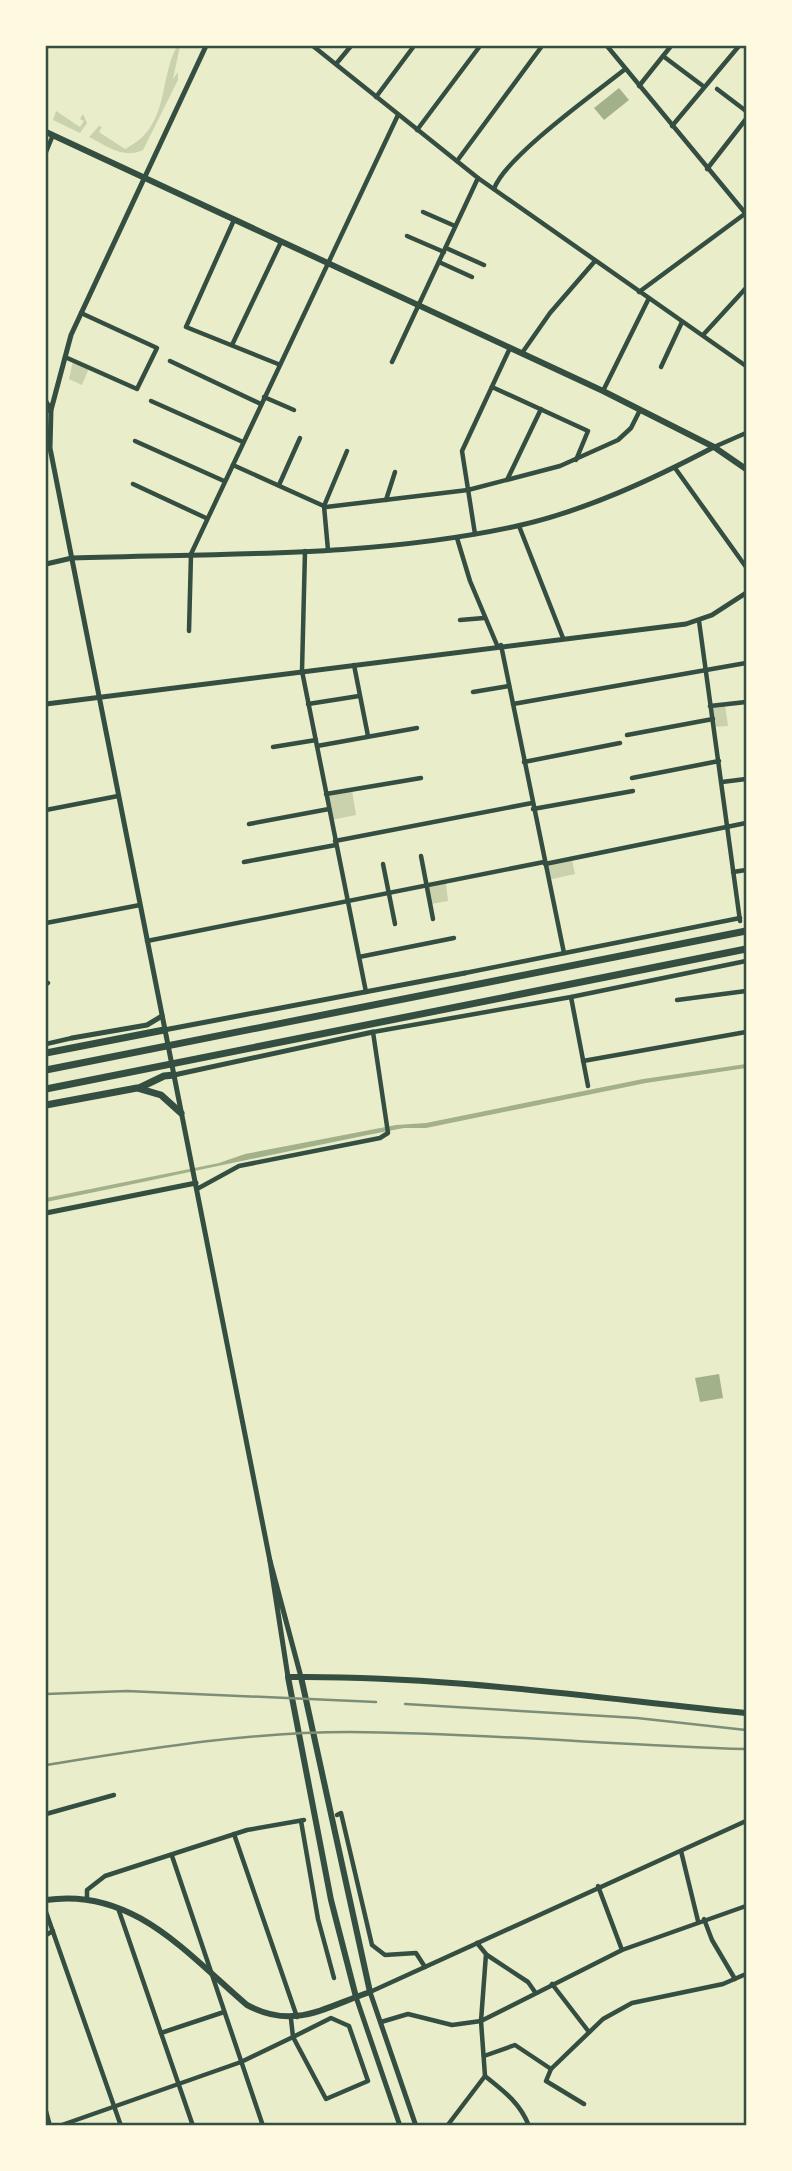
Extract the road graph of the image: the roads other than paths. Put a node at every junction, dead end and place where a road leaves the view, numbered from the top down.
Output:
1 (206, 46) edge
2 (313, 46) edge
3 (351, 46) edge
4 (414, 46) edge
5 (480, 46) edge
6 (542, 46) edge
7 (608, 46) edge
8 (671, 46) edge
9 (739, 46) edge
10 (663, 55) junction
11 (336, 64) junction
12 (625, 70) junction
13 (639, 86) junction
14 (703, 86) junction
15 (717, 89) dead end
16 (376, 97) junction
17 (747, 111) edge
18 (398, 115) junction
19 (747, 119) edge
20 (673, 126) junction
21 (416, 130) junction
22 (46, 132) edge
23 (53, 135) junction
24 (46, 152) edge
25 (457, 161) junction
26 (707, 169) junction
27 (142, 177) junction
28 (478, 177) junction
29 (494, 189) junction
30 (423, 212) dead end
31 (746, 214) edge
32 (234, 220) junction
33 (455, 226) junction
34 (407, 236) dead end
35 (281, 242) junction
36 (445, 250) junction
37 (595, 261) junction
38 (439, 262) junction
39 (328, 264) junction
40 (484, 265) dead end
41 (472, 277) dead end
42 (747, 288) edge
43 (639, 292) junction
44 (648, 300) junction
45 (418, 305) junction
46 (80, 313) junction
47 (682, 322) junction
48 (702, 335) junction
49 (232, 345) junction
50 (510, 348) junction
51 (522, 353) junction
52 (64, 356) junction
53 (170, 362) dead end
54 (392, 362) dead end
55 (278, 364) junction
56 (747, 366) edge
57 (661, 367) dead end
58 (492, 387) junction
59 (603, 391) junction
60 (264, 397) junction
61 (46, 401) edge
62 (151, 401) dead end
63 (261, 404) junction
64 (541, 409) junction
65 (48, 410) edge
66 (640, 410) junction
67 (294, 411) dead end
68 (747, 433) edge
69 (300, 438) dead end
70 (135, 441) dead end
71 (243, 442) junction
72 (714, 447) junction
73 (347, 451) dead end
74 (576, 460) junction
75 (233, 464) junction
76 (676, 468) junction
77 (747, 470) edge
78 (396, 472) dead end
79 (507, 480) junction
80 (224, 481) junction
81 (133, 484) dead end
82 (279, 485) junction
83 (468, 490) junction
84 (386, 500) junction
85 (324, 506) junction
86 (206, 519) junction
87 (519, 526) junction
88 (475, 534) junction
89 (457, 538) junction
90 (328, 550) junction
91 (305, 551) junction
92 (191, 554) junction
93 (72, 558) junction
94 (46, 564) edge
95 (747, 567) edge
96 (747, 593) edge
97 (484, 618) junction
98 (460, 620) dead end
99 (699, 621) junction
100 (189, 631) dead end
101 (563, 638) junction
102 (499, 645) junction
103 (747, 663) edge
104 (354, 664) junction
105 (705, 669) junction
106 (302, 671) junction
107 (509, 685) junction
108 (472, 692) dead end
109 (359, 696) junction
110 (99, 697) junction
111 (747, 702) edge
112 (46, 704) edge
113 (309, 704) junction
114 (513, 704) junction
115 (710, 706) junction
116 (713, 719) junction
117 (417, 728) dead end
118 (627, 735) dead end
119 (368, 737) junction
120 (316, 743) junction
121 (620, 743) dead end
122 (273, 747) dead end
123 (719, 761) junction
124 (524, 762) junction
125 (421, 778) dead end
126 (632, 778) dead end
127 (747, 779) edge
128 (722, 782) junction
129 (633, 790) dead end
130 (326, 794) junction
131 (118, 796) junction
132 (532, 803) junction
133 (329, 809) junction
134 (533, 809) junction
135 (46, 810) edge
136 (249, 824) dead end
137 (747, 824) edge
138 (728, 827) junction
139 (336, 843) junction
140 (422, 856) dead end
141 (244, 862) dead end
142 (544, 863) junction
143 (383, 864) dead end
144 (747, 870) edge
145 (733, 872) junction
146 (426, 885) junction
147 (388, 892) junction
148 (347, 900) junction
149 (140, 905) junction
150 (433, 919) dead end
151 (46, 923) edge
152 (395, 924) dead end
153 (747, 931) edge
154 (454, 938) dead end
155 (147, 941) junction
156 (747, 949) edge
157 (564, 953) junction
158 (359, 957) junction
159 (747, 961) edge
160 (466, 973) joint
161 (747, 991) edge
162 (366, 992) junction
163 (571, 997) junction
164 (677, 1000) dead end
165 (162, 1016) junction
166 (164, 1030) junction
167 (373, 1032) junction
168 (747, 1032) edge
169 (72, 1038) joint
170 (46, 1044) edge
171 (46, 1053) edge
172 (583, 1061) junction
173 (46, 1070) edge
174 (174, 1075) junction
175 (588, 1086) dead end
176 (137, 1088) junction
177 (46, 1089) edge
178 (46, 1105) edge
179 (181, 1113) junction
180 (196, 1186) junction
181 (46, 1213) edge
182 (270, 1561) junction
183 (301, 1677) junction
184 (288, 1678) junction
185 (747, 1713) edge
186 (114, 1795) dead end
187 (46, 1814) edge
188 (337, 1815) dead end
189 (747, 1821) edge
190 (234, 1834) junction
191 (681, 1851) junction
192 (172, 1856) junction
193 (598, 1886) junction
194 (87, 1899) junction
195 (46, 1900) edge
196 (118, 1906) junction
197 (747, 1906) edge
198 (46, 1912) edge
199 (701, 1920) junction
200 (53, 1931) junction
201 (46, 1935) edge
202 (477, 1942) junction
203 (622, 1950) junction
204 (486, 1954) junction
205 (425, 1967) junction
206 (747, 1974) edge
207 (213, 1976) junction
208 (334, 1978) dead end
209 (735, 1979) junction
210 (552, 1984) junction
211 (370, 1992) junction
212 (535, 1992) junction
213 (356, 1997) junction
214 (224, 2012) junction
215 (294, 2018) junction
216 (481, 2021) junction
217 (381, 2022) junction
218 (589, 2032) junction
219 (161, 2034) junction
220 (293, 2037) junction
221 (484, 2056) junction
222 (241, 2062) junction
223 (551, 2068) junction
224 (485, 2076) junction
225 (179, 2084) junction
226 (584, 2104) dead end
227 (115, 2106) junction
228 (46, 2111) edge
229 (50, 2126) edge
230 (59, 2126) edge
231 (121, 2126) edge
232 (193, 2126) edge
233 (263, 2126) edge
234 (400, 2126) edge
235 (416, 2126) edge
236 (447, 2126) edge
237 (529, 2126) edge

1 - 27 street
2 - 11 street
3 - 11 street
4 - 16 street
5 - 21 street
6 - 25 street
7 - 12 street
8 - 10 street
9 - 14 street
10 - 13 street
10 - 14 street
11 - 16 street
12 - 13 street
12 - 29 street
13 - 20 street
14 - 20 street
15 - 17 street
16 - 18 street
18 - 21 street
18 - 39 street
19 - 26 street
20 - 26 street
21 - 25 street
22 - 23 main road
23 - 24 street
23 - 27 main road
25 - 28 street
26 - 31 street
27 - 32 main road
27 - 46 street
28 - 29 street
28 - 33 street
29 - 37 street
30 - 33 street
31 - 43 street
32 - 35 main road
32 - 49 street
33 - 36 street
34 - 36 street
35 - 39 main road
35 - 49 street
36 - 38 street
36 - 40 street
37 - 43 street
37 - 51 street
38 - 41 street
38 - 45 street
39 - 45 main road
39 - 55 street
42 - 48 street
43 - 44 street
44 - 47 street
44 - 59 street
45 - 50 main road
45 - 54 street
46 - 52 street
46 - 52 street
47 - 48 street
47 - 57 street
48 - 56 street
49 - 55 street
50 - 51 main road
50 - 58 street
51 - 59 main road
52 - 65 street
53 - 63 street
55 - 60 street
58 - 64 street
58 - 83 street
59 - 66 main road
60 - 63 street
60 - 67 street
61 - 65 street
62 - 71 street
63 - 71 street
64 - 74 street
64 - 79 street
65 - 93 street
66 - 72 main road
66 - 74 street
68 - 72 street
69 - 82 street
70 - 80 street
71 - 75 street
72 - 76 street
72 - 77 main road
73 - 85 street
74 - 79 street
75 - 80 street
75 - 82 street
76 - 87 street
76 - 95 street
78 - 84 street
79 - 83 street
80 - 86 street
81 - 86 street
82 - 85 street
83 - 84 street
83 - 88 street
84 - 85 street
85 - 90 street
86 - 92 street
87 - 88 street
87 - 101 street
88 - 89 street
89 - 90 street
89 - 97 street
90 - 91 street
91 - 92 street
91 - 106 street
92 - 93 street
92 - 100 street
93 - 94 street
93 - 110 street
96 - 99 street
97 - 98 street
97 - 102 street
99 - 101 street
99 - 105 street
101 - 102 street
102 - 104 street
102 - 107 street
103 - 105 street
104 - 106 street
104 - 109 street
105 - 114 street
105 - 115 street
106 - 110 street
106 - 113 street
107 - 108 street
107 - 114 street
109 - 113 street
109 - 119 street
110 - 112 street
110 - 131 street
111 - 115 street
113 - 120 street
114 - 124 street
115 - 116 street
116 - 118 street
116 - 123 street
117 - 119 street
119 - 120 street
120 - 122 street
120 - 130 street
121 - 124 street
123 - 126 street
123 - 128 street
124 - 132 street
125 - 130 street
127 - 128 street
128 - 138 street
129 - 134 street
130 - 133 street
131 - 135 street
131 - 149 street
132 - 134 street
132 - 139 street
133 - 136 street
133 - 139 street
134 - 142 street
137 - 138 street
138 - 142 street
138 - 145 street
139 - 141 street
139 - 148 street
140 - 146 street
142 - 146 street
142 - 157 street
143 - 147 street
144 - 145 street
145 - 157 street
146 - 147 street
146 - 150 street
147 - 148 street
147 - 152 street
148 - 155 street
148 - 158 street
149 - 151 street
149 - 155 street
153 - 173 highway
154 - 158 street
155 - 165 street
156 - 177 highway
157 - 160 street
158 - 162 street
159 - 163 street
160 - 162 street
161 - 164 street
162 - 166 street
163 - 167 street
163 - 172 street
165 - 166 street
165 - 169 street
166 - 171 highway
166 - 174 street
167 - 174 street
167 - 180 street
168 - 172 street
169 - 170 street
172 - 175 street
174 - 176 highway
174 - 179 street
176 - 178 highway
176 - 179 highway
179 - 180 street
180 - 181 street
180 - 182 street
182 - 183 street
182 - 184 street
183 - 184 main road
183 - 185 main road
183 - 211 main road
184 - 213 main road
186 - 187 street
188 - 205 street
189 - 191 street
190 - 192 street
190 - 208 street
190 - 215 street
191 - 193 street
191 - 199 street
192 - 194 street
192 - 207 street
193 - 202 street
193 - 203 street
194 - 195 main road
194 - 196 main road
196 - 207 main road
196 - 219 street
197 - 199 street
198 - 200 street
199 - 203 street
199 - 209 street
200 - 201 street
200 - 227 street
202 - 204 street
202 - 205 street
203 - 210 street
204 - 212 street
204 - 216 street
205 - 211 street
206 - 209 street
207 - 214 street
207 - 215 main road
209 - 218 street
210 - 212 street
210 - 218 street
211 - 213 main road
211 - 217 street
212 - 216 street
213 - 215 main road
213 - 234 street
214 - 219 street
214 - 222 street
215 - 220 street
216 - 217 street
216 - 221 street
217 - 235 street
218 - 223 street
219 - 225 street
220 - 220 street
220 - 222 street
221 - 223 street
221 - 224 street
222 - 225 street
222 - 233 street
223 - 226 street
224 - 236 street
224 - 237 street
225 - 227 street
225 - 232 street
227 - 230 street
227 - 231 street
228 - 229 street

